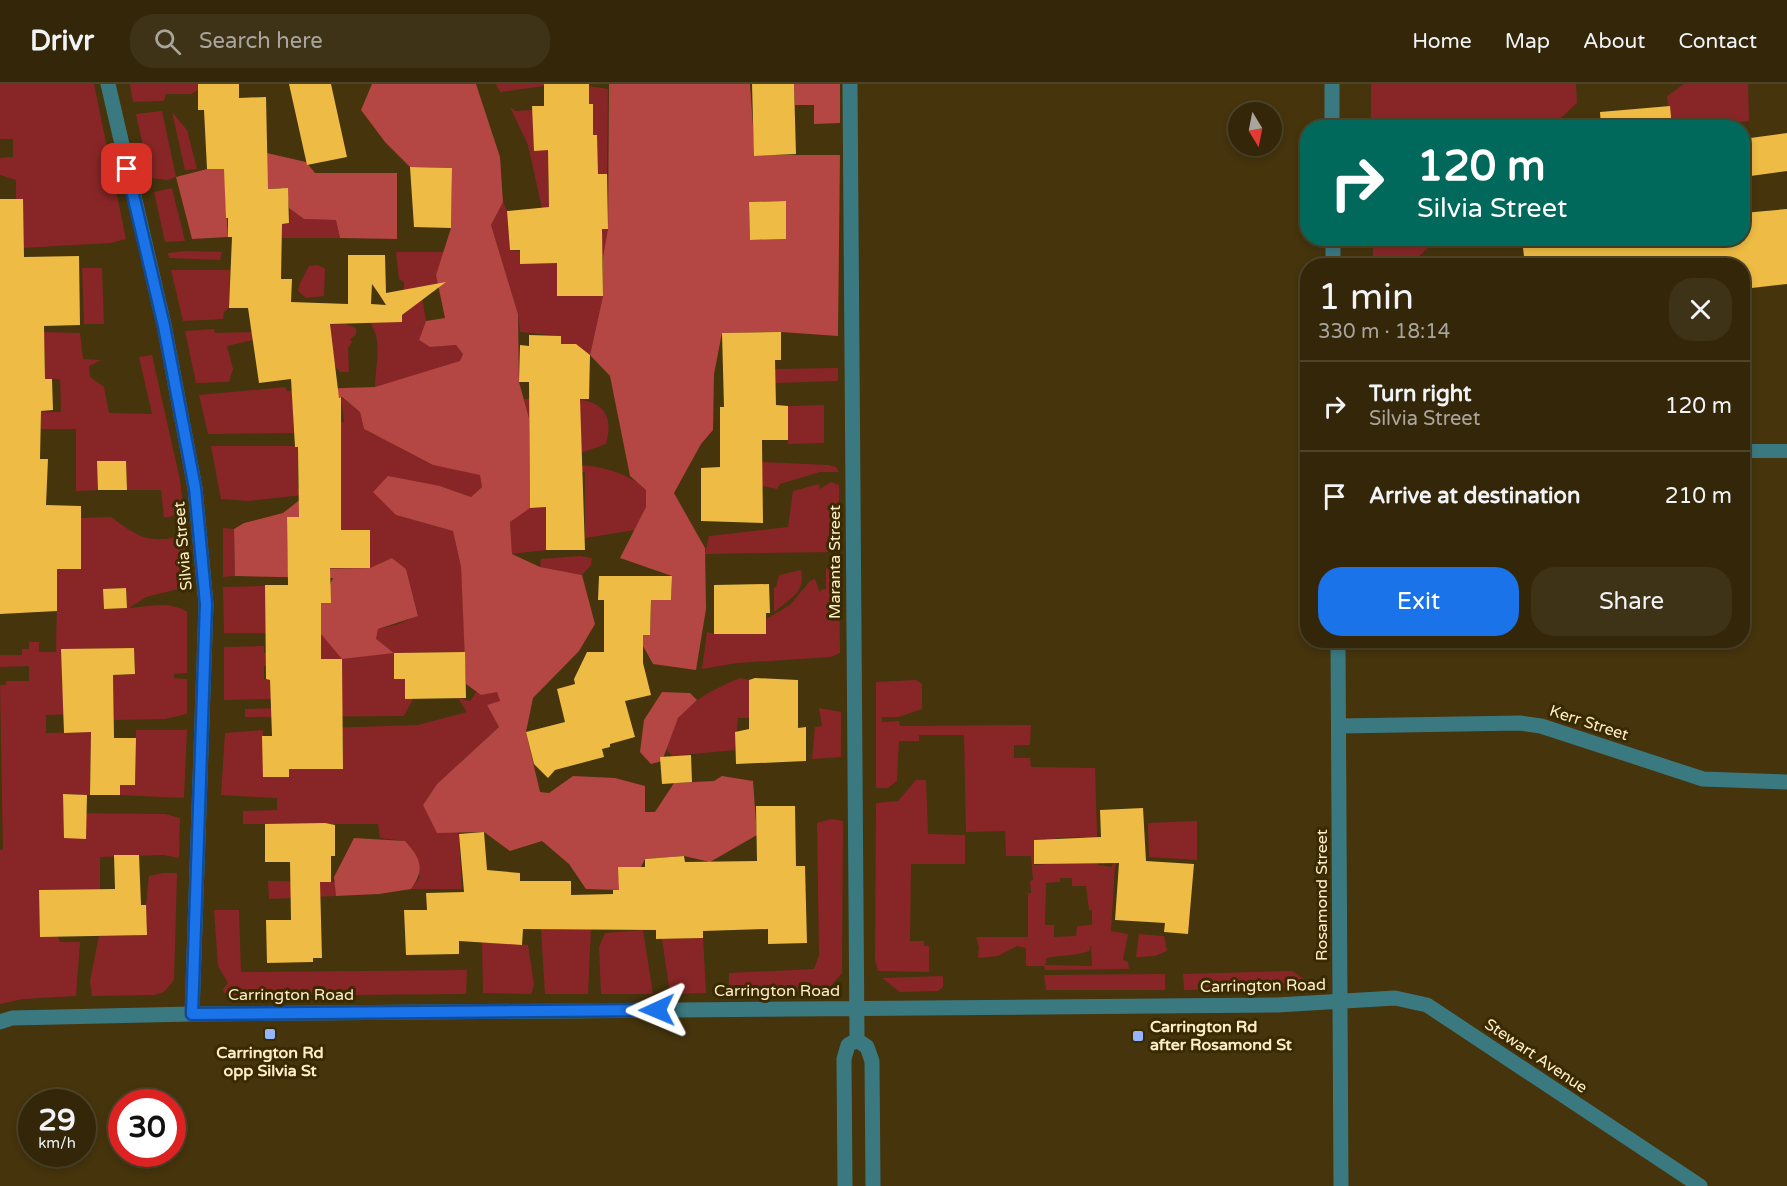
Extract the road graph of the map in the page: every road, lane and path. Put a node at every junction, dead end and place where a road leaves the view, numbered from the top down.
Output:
1 (108, 84) edge
2 (850, 84) edge
3 (1332, 84) edge
4 (1332, 120) edge
5 (1750, 451) edge
6 (1787, 451) edge
7 (1338, 648) edge
8 (1340, 726) junction
9 (1787, 782) edge
10 (1339, 1002) junction
11 (855, 1008) junction
12 (192, 1014) junction
13 (0, 1022) edge
14 (856, 1040) junction
15 (845, 1186) edge
16 (873, 1186) edge
17 (1341, 1186) edge
18 (1700, 1186) edge

1 - 12 street, Silvia Street
2 - 11 street, Maranta Street
3 - 4 street
5 - 6 lane
7 - 8 street, Rosamond Street
8 - 9 street, Kerr Street
8 - 10 street, Rosamond Street
10 - 11 street, Carrington Road
10 - 17 street, Rosamond Street
10 - 18 street, Stewart Avenue
11 - 12 street, Carrington Road
11 - 14 street, Maranta Street
12 - 13 street, Carrington Road
14 - 15 street, Maranta Street
14 - 16 street

